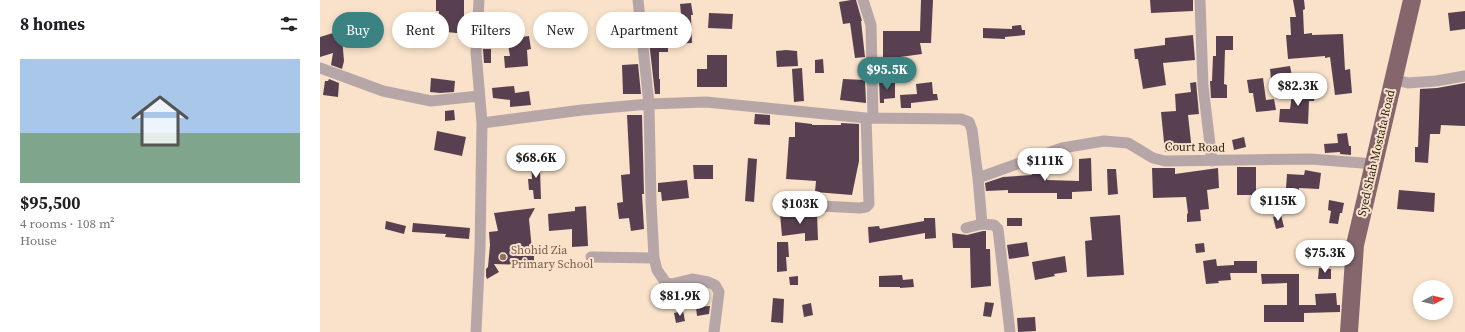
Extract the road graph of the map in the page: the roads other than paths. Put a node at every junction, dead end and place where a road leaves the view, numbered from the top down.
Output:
1 (479, 0) edge
2 (638, 0) edge
3 (864, 0) edge
4 (1200, 0) edge
5 (1412, 0) edge
6 (320, 68) edge
7 (1465, 76) edge
8 (1393, 79) junction
9 (479, 96) junction
10 (649, 104) junction
11 (870, 118) junction
12 (482, 123) junction
13 (1212, 161) junction
14 (1374, 164) junction
15 (978, 178) junction
16 (782, 204) dead end
17 (982, 224) junction
18 (966, 228) dead end
19 (591, 257) dead end
20 (654, 258) junction
21 (476, 332) edge
22 (714, 332) edge
23 (1010, 332) edge
24 (1349, 332) edge

1 - 9 street
2 - 10 street
3 - 11 street
4 - 13 street
5 - 8 highway, Syed Shah Mostafa Road
6 - 9 street
7 - 8 street
8 - 14 highway, Syed Shah Mostafa Road
9 - 12 street
10 - 11 street
10 - 12 street
10 - 20 street
11 - 15 street
11 - 16 street
12 - 21 street
13 - 14 street, Court Road
13 - 15 street, Court Road
14 - 24 highway, Syed Shah Mostafa Road
15 - 17 street
17 - 18 street
17 - 23 street
19 - 20 street
20 - 22 street

